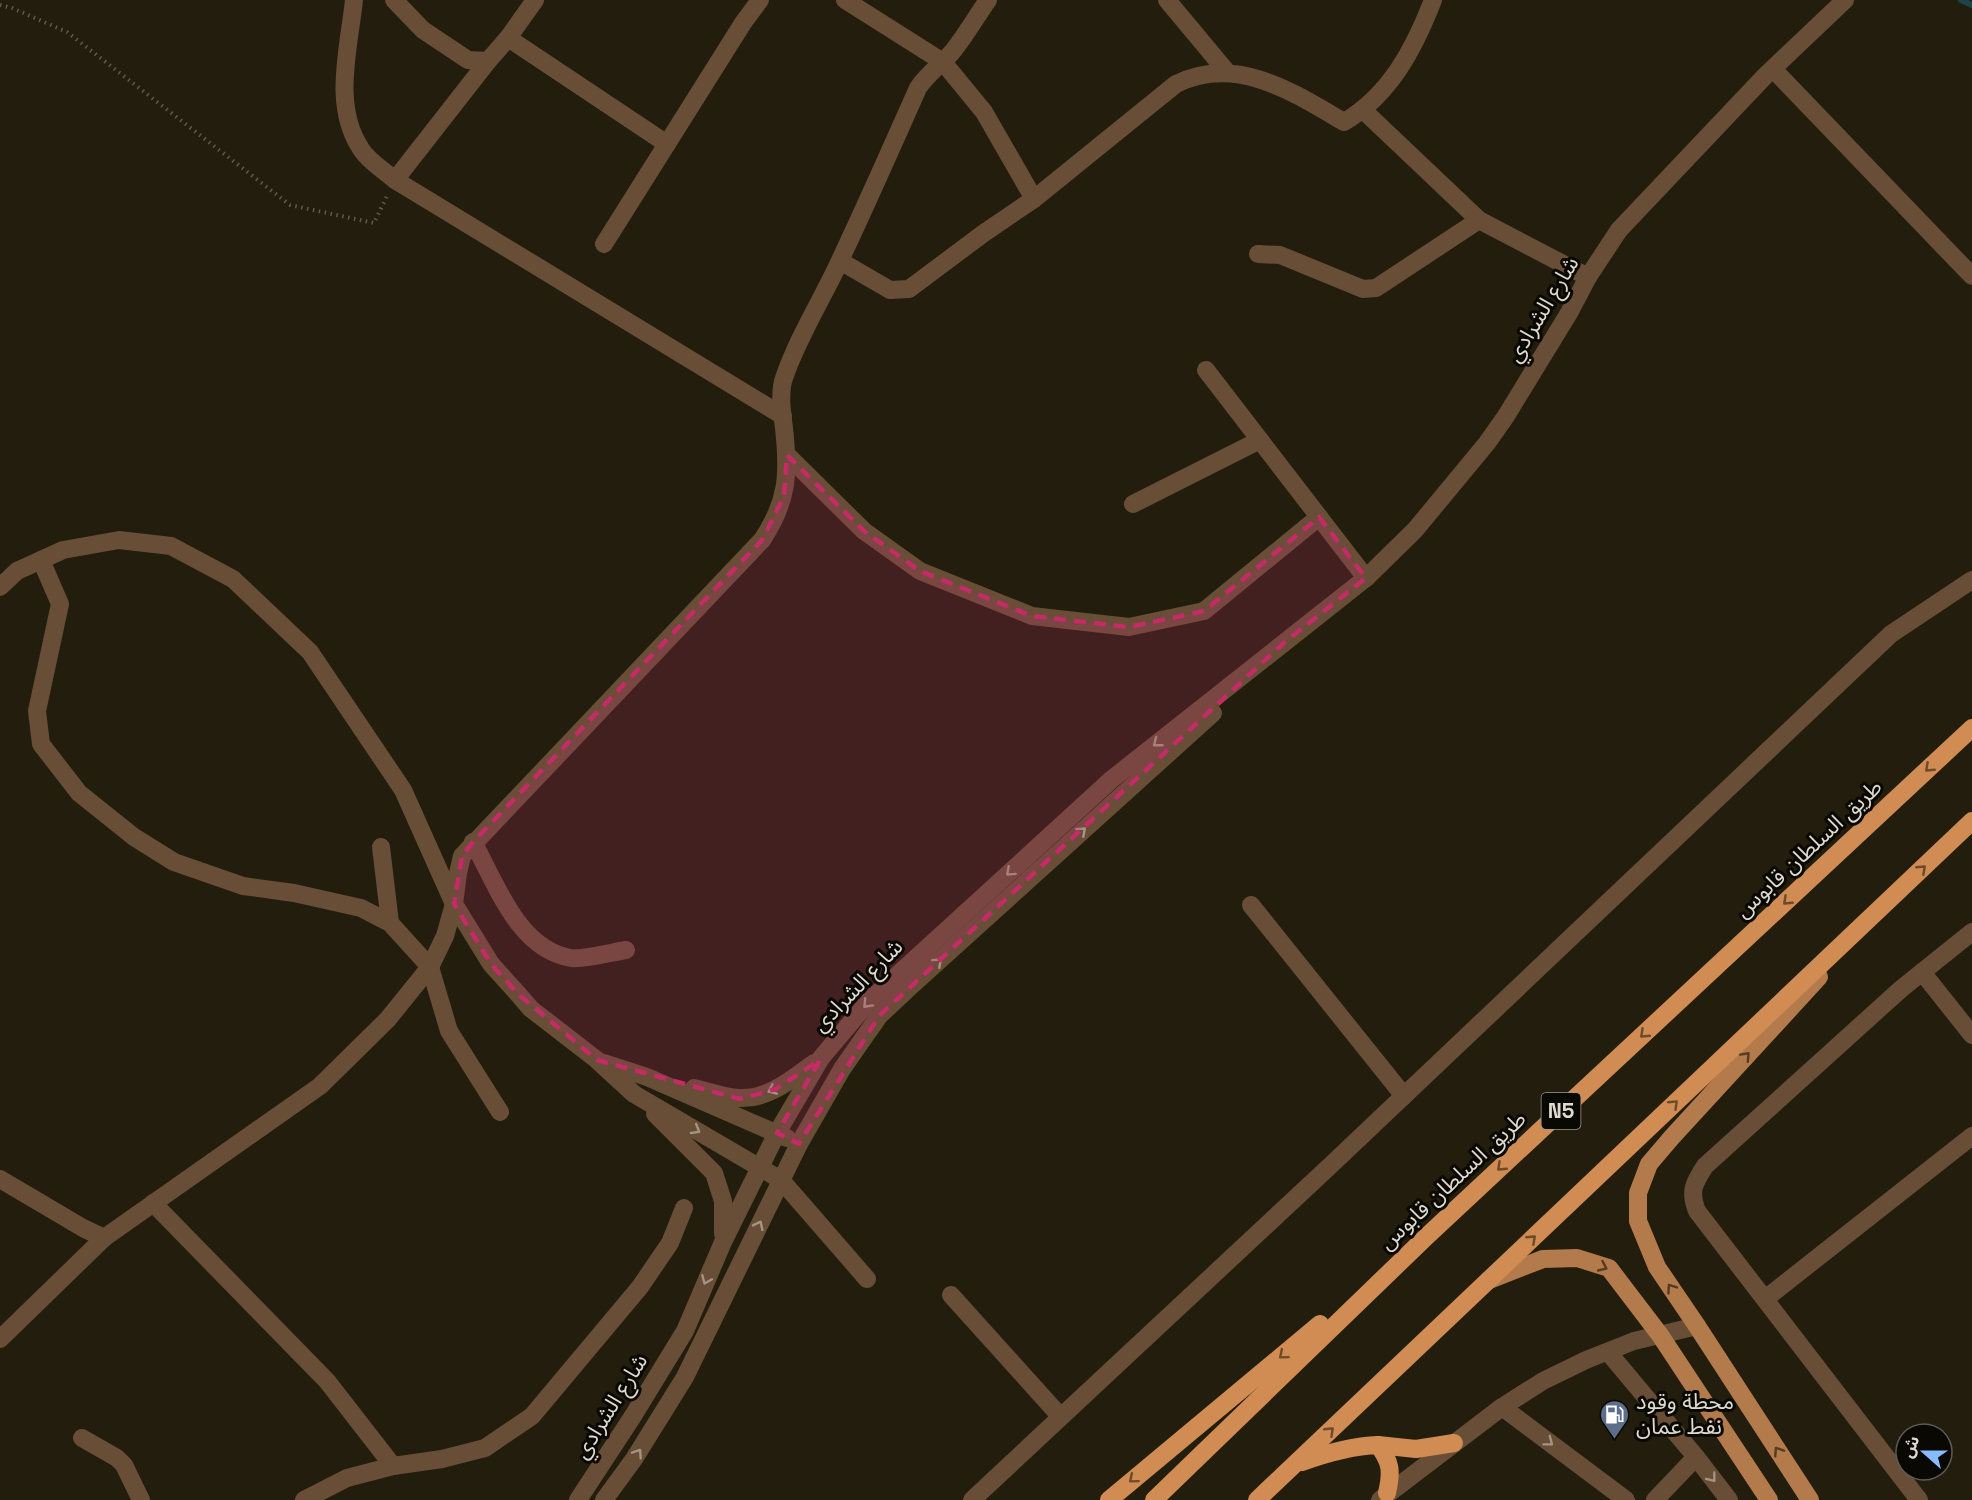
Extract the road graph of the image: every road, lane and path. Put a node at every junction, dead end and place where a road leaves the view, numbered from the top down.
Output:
1 (354, 0) edge
2 (394, 0) edge
3 (535, 0) edge
4 (760, 0) edge
5 (845, 0) edge
6 (987, 0) edge
7 (1167, 0) edge
8 (1433, 0) edge
9 (1845, 0) edge
10 (0, 6) edge
11 (508, 38) junction
12 (488, 61) junction
13 (943, 63) junction
14 (1773, 69) junction
15 (1227, 72) junction
16 (1363, 110) junction
17 (668, 144) junction
18 (395, 180) junction
19 (1034, 199) junction
20 (1479, 220) junction
21 (604, 244) dead end
22 (1258, 254) dead end
23 (840, 261) junction
24 (1972, 276) edge
25 (1587, 277) junction
26 (1206, 370) dead end
27 (783, 416) junction
28 (1260, 440) junction
29 (787, 455) junction
30 (1133, 504) dead end
31 (1319, 517) junction
32 (41, 560) junction
33 (1366, 578) junction
34 (1972, 580) edge
35 (0, 587) edge
36 (1285, 642) junction
37 (1972, 728) edge
38 (1972, 821) edge
39 (473, 843) junction
40 (381, 847) dead end
41 (1890, 899) junction
42 (454, 904) junction
43 (1251, 905) dead end
44 (390, 923) junction
45 (1972, 932) edge
46 (626, 950) dead end
47 (430, 967) junction
48 (1922, 972) junction
49 (1972, 1035) edge
50 (821, 1058) junction
51 (597, 1060) junction
52 (646, 1077) junction
53 (634, 1094) junction
54 (1404, 1096) junction
55 (500, 1112) dead end
56 (777, 1133) junction
57 (1972, 1136) edge
58 (799, 1144) junction
59 (759, 1168) junction
60 (0, 1179) edge
61 (781, 1180) junction
62 (153, 1203) junction
63 (684, 1208) dead end
64 (104, 1238) junction
65 (1426, 1238) junction
66 (723, 1242) junction
67 (867, 1279) dead end
68 (1487, 1281) junction
69 (951, 1295) dead end
70 (1765, 1299) junction
71 (1697, 1326) junction
72 (1660, 1335) junction
73 (0, 1339) edge
74 (1608, 1352) junction
75 (1502, 1407) junction
76 (1060, 1416) junction
77 (81, 1438) dead end
78 (1454, 1443) junction
79 (1378, 1445) junction
80 (1696, 1457) junction
81 (1294, 1465) junction
82 (393, 1466) junction
83 (1664, 1497) edge
84 (1387, 1498) edge
85 (1808, 1499) edge
86 (141, 1500) edge
87 (304, 1500) edge
88 (578, 1500) edge
89 (604, 1500) edge
90 (972, 1500) edge
91 (1108, 1500) edge
92 (1154, 1500) edge
93 (1257, 1500) edge
94 (1626, 1500) edge
95 (1729, 1500) edge
96 (1769, 1500) edge
97 (1919, 1500) edge

1 - 18 street
2 - 12 street
3 - 11 street
4 - 17 street
5 - 13 street
6 - 13 street
7 - 15 street
8 - 16 street
9 - 14 street, شارع الشرادي
10 - 18 path
11 - 12 street
11 - 17 street
12 - 18 street
13 - 19 street
13 - 23 street
14 - 24 street
14 - 25 street, شارع الشرادي
15 - 16 street
15 - 19 street
16 - 20 street
17 - 21 street
18 - 27 street
19 - 23 street
20 - 22 street
20 - 25 street
23 - 27 street
25 - 33 street, شارع الشرادي
26 - 28 street
27 - 29 street
28 - 30 street
28 - 31 street
29 - 31 street
29 - 39 street
31 - 33 street
32 - 35 street
32 - 42 street
32 - 44 street
33 - 36 street, شارع الشرادي
34 - 54 street
36 -> 50 street, شارع الشرادي
58 -> 36 street, شارع الشرادي
37 -> 65 highway, طريق السلطان قابوس / N5
41 -> 38 highway
39 - 42 street
39 - 46 street
40 - 44 street
68 -> 41 highway
71 -> 41 main road
42 - 47 street
42 - 51 street
43 - 54 street
44 - 47 street
45 - 48 street
47 - 55 street
47 - 62 street
48 - 49 street
48 - 70 street
50 -> 52 street
50 - 56 street, شارع الشرادي
51 - 52 street
51 - 53 street
52 - 56 street
53 -> 59 street
53 - 66 street
54 - 76 street
56 - 58 street
56 - 59 street, شارع الشرادي
57 - 70 street
58 - 61 street, شارع الشرادي
59 - 61 street
59 - 66 street, شارع الشرادي
60 - 64 street
61 - 67 street
89 -> 61 street, شارع الشرادي
62 - 64 street
62 - 82 street
63 - 82 street
64 - 73 street
65 -> 91 highway
65 - 92 highway, طريق السلطان قابوس / N5
66 -> 88 street, شارع الشرادي
68 -> 72 main road
81 -> 68 highway
69 - 76 street
70 - 97 street
71 - 72 street
85 -> 71 main road
72 - 74 street
72 - 96 main road
74 - 75 street
74 - 80 street
75 - 78 street
75 -> 94 street
76 - 90 street
77 - 86 street
78 - 79 highway
78 - 84 street
79 - 81 highway
79 - 84 highway
80 - 83 street
80 -> 95 street
81 - 93 highway
82 - 87 street

